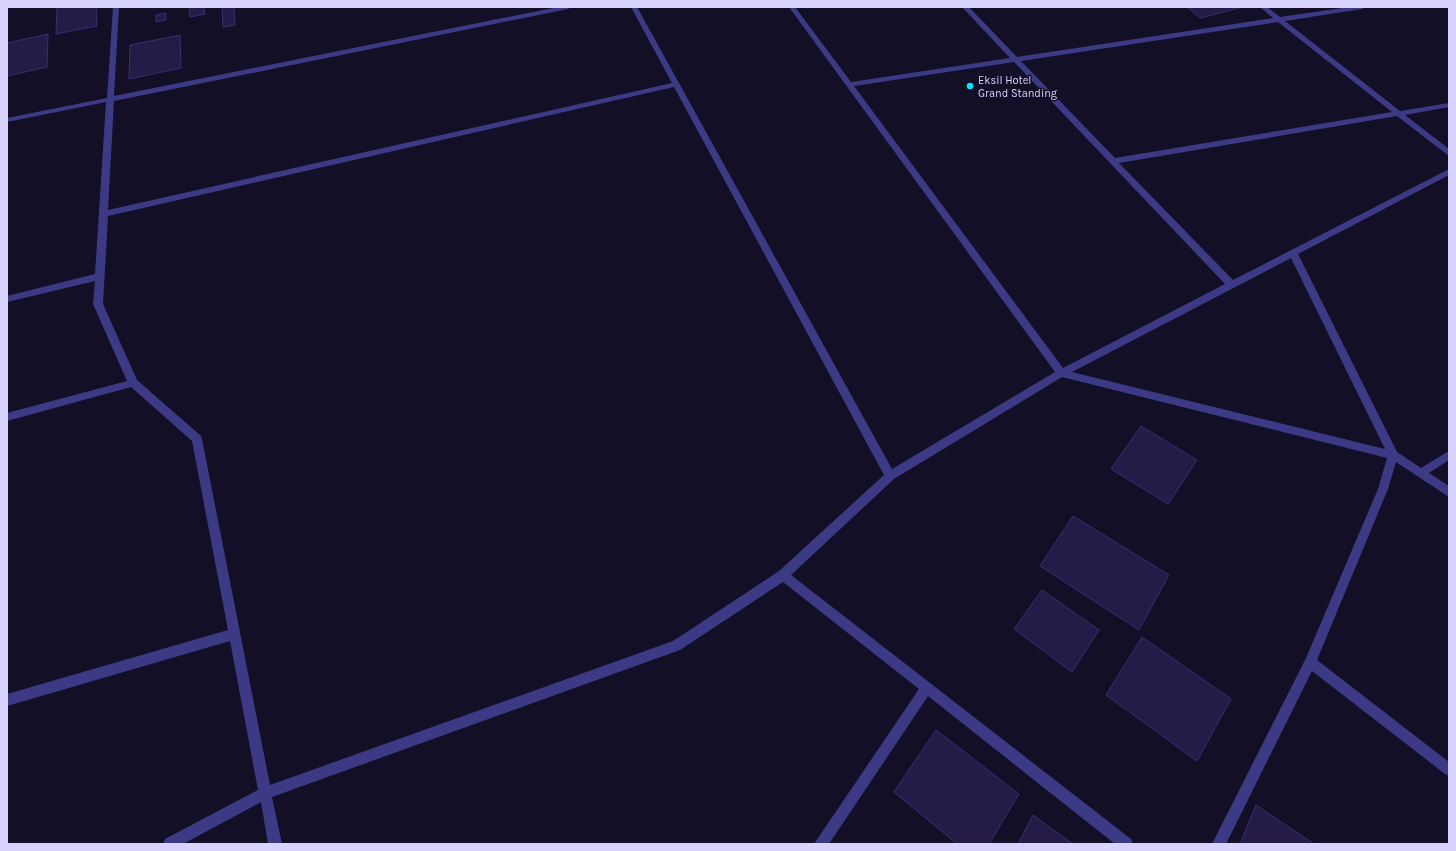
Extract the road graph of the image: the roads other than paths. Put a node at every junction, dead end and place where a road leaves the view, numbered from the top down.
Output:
1 (116, 7) edge
2 (568, 7) edge
3 (634, 7) edge
4 (792, 7) edge
5 (965, 7) edge
6 (1263, 7) edge
7 (1362, 7) edge
8 (1279, 20) junction
9 (1015, 60) junction
10 (676, 84) junction
11 (849, 85) junction
12 (110, 99) junction
13 (1449, 105) edge
14 (1398, 113) junction
15 (7, 120) edge
16 (1449, 153) edge
17 (1112, 161) junction
18 (1449, 172) edge
19 (103, 214) junction
20 (1293, 253) junction
21 (100, 276) junction
22 (1232, 285) junction
23 (7, 299) edge
24 (1061, 373) junction
25 (133, 383) junction
26 (7, 417) edge
27 (1393, 455) junction
28 (1449, 455) edge
29 (1421, 473) junction
30 (890, 476) junction
31 (1449, 492) edge
32 (783, 575) junction
33 (234, 634) junction
34 (1310, 662) junction
35 (927, 688) junction
36 (7, 700) edge
37 (1449, 770) edge
38 (265, 793) junction
39 (170, 844) edge
40 (275, 844) edge
41 (821, 844) edge
42 (1126, 844) edge
43 (1219, 844) edge

1 - 12 street
2 - 12 street
3 - 10 street
4 - 11 street
5 - 9 street
6 - 8 street
7 - 8 street
8 - 9 street
8 - 14 street
9 - 11 street
9 - 17 street
10 - 19 street
10 - 30 street
11 - 24 street
12 - 15 street
12 - 19 street
13 - 14 street
14 - 16 street
14 - 17 street
17 - 22 street
18 - 20 street
19 - 21 street
20 - 22 street
20 - 27 street
21 - 23 street
21 - 25 street
22 - 24 street
24 - 27 street
24 - 30 street
25 - 26 street
25 - 33 street
27 - 29 street
27 - 34 street
28 - 29 street
29 - 31 street
30 - 32 street
32 - 35 street
32 - 38 street
33 - 36 street
33 - 38 street
34 - 37 street
34 - 43 street
35 - 41 street
35 - 42 street
38 - 39 street
38 - 40 street

